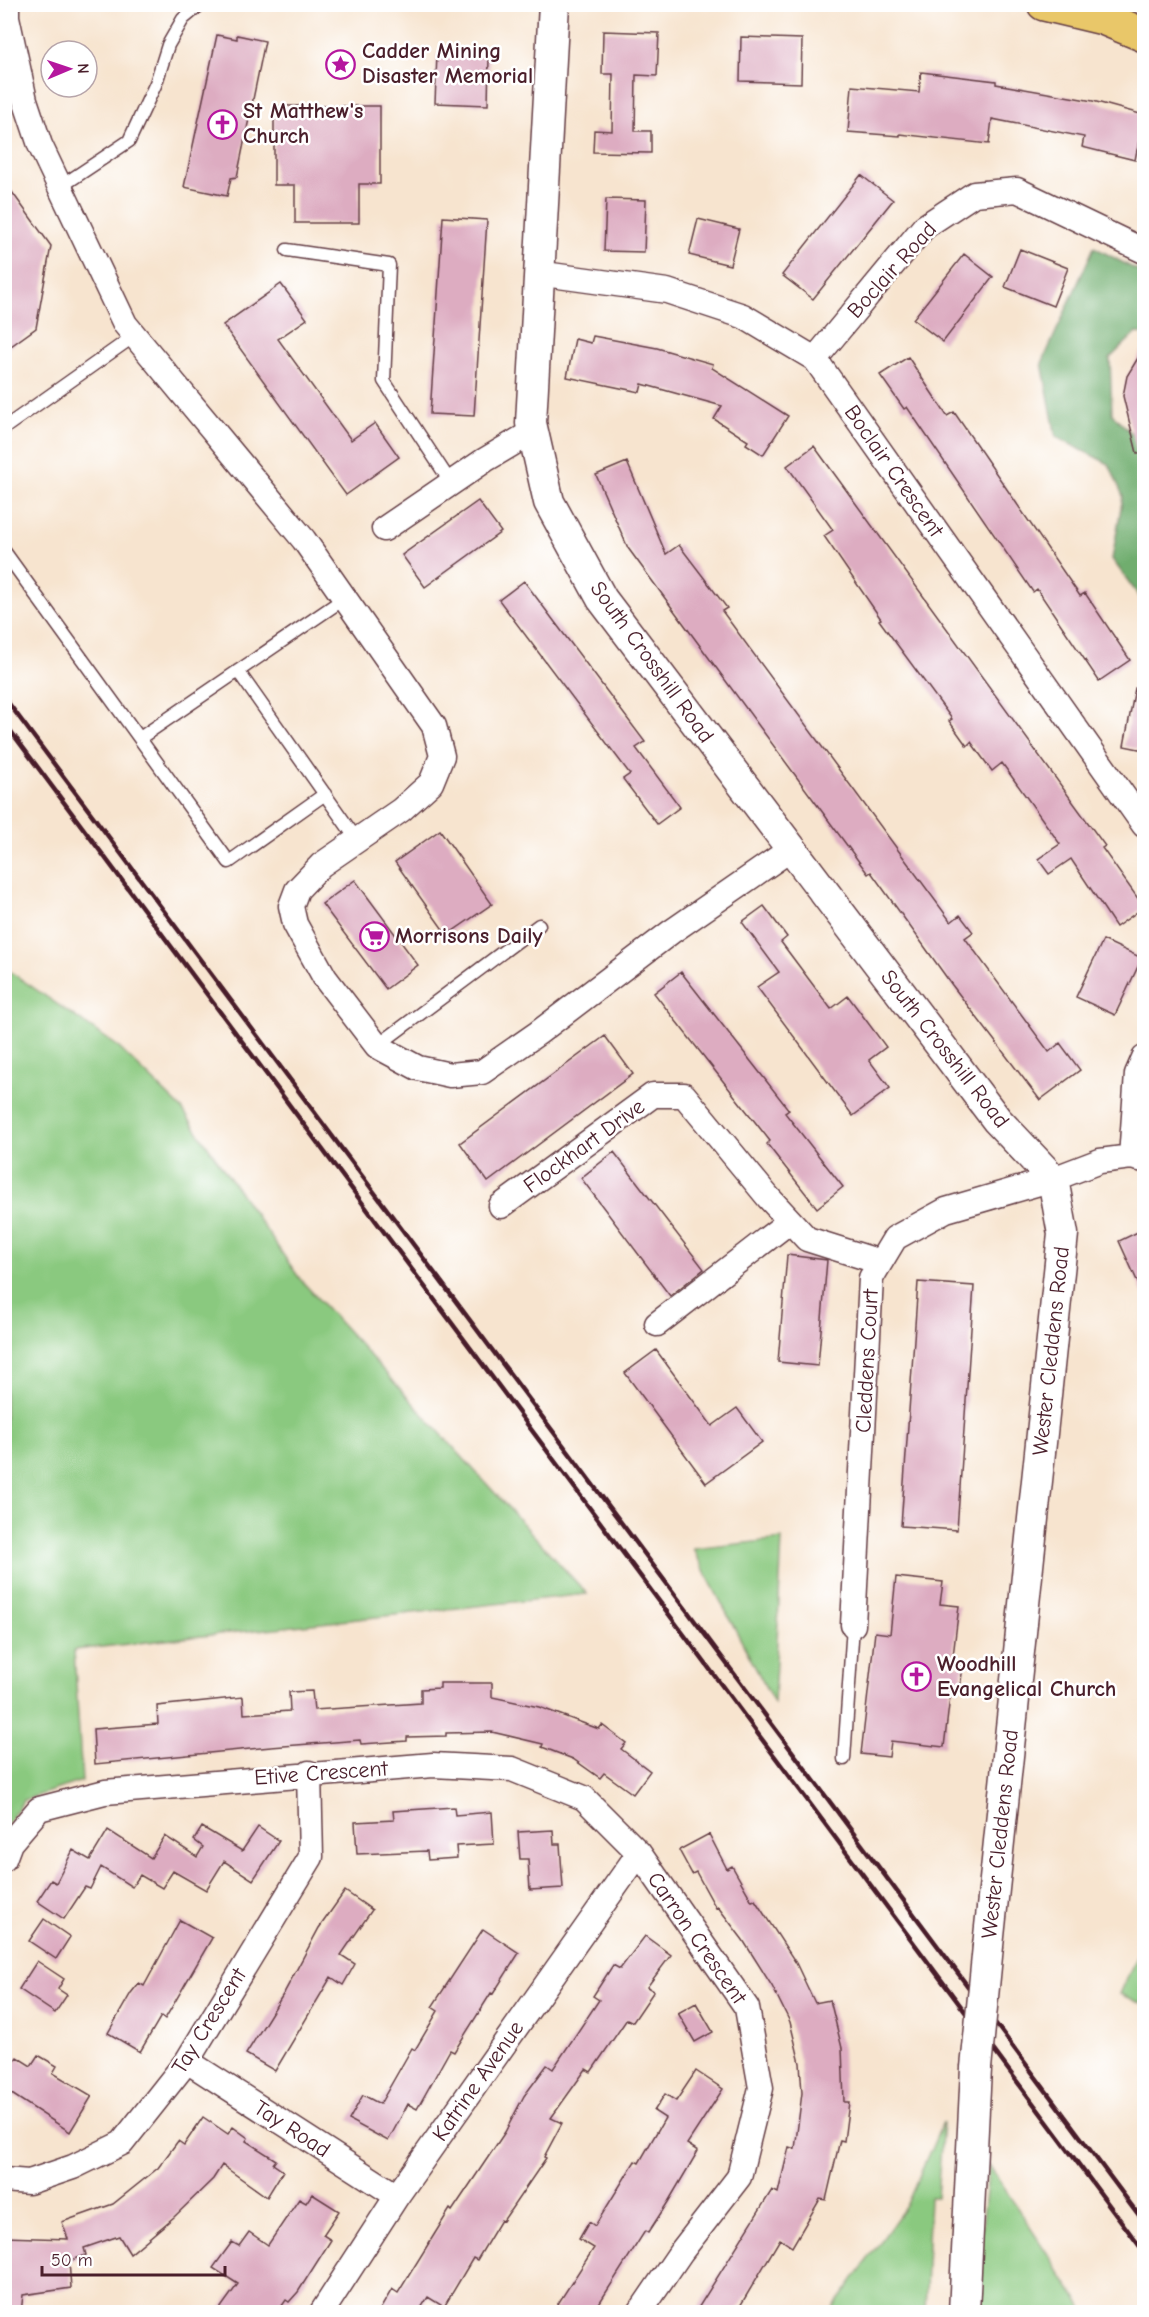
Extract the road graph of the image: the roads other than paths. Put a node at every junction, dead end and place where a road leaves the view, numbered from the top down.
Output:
1 (7, 4) edge
2 (201, 4) edge
3 (554, 4) edge
4 (1044, 4) edge
5 (1144, 35) edge
6 (60, 187) junction
7 (287, 250) dead end
8 (1144, 251) edge
9 (537, 273) junction
10 (134, 336) junction
11 (815, 359) junction
12 (4, 428) edge
13 (532, 432) junction
14 (451, 483) junction
15 (384, 529) dead end
16 (4, 551) edge
17 (345, 598) junction
18 (238, 671) junction
19 (140, 738) junction
20 (325, 794) junction
21 (1144, 825) edge
22 (357, 840) junction
23 (792, 849) junction
24 (539, 925) dead end
25 (377, 1046) junction
26 (1144, 1058) edge
27 (1138, 1158) edge
28 (1053, 1179) junction
29 (501, 1206) dead end
30 (790, 1221) junction
31 (880, 1262) junction
32 (657, 1324) dead end
33 (853, 1624) joint
34 (844, 1759) dead end
35 (309, 1773) junction
36 (639, 1853) junction
37 (4, 1859) edge
38 (187, 2061) junction
39 (4, 2180) edge
40 (398, 2196) junction
41 (322, 2313) edge
42 (639, 2313) edge
43 (964, 2313) edge

1 - 6 street
2 - 6 lane
3 - 9 street, South Crosshill Road
4 - 5 main road
6 - 10 street
7 - 14 lane
8 - 11 street, Boclair Road
9 - 11 street, Boclair Crescent
9 - 13 street, South Crosshill Road
10 - 12 lane
10 - 17 street
11 - 21 street, Boclair Crescent
13 - 14 street
13 - 23 street, South Crosshill Road
14 - 15 street
16 - 19 lane
17 - 18 lane
17 - 22 street
18 - 19 lane
18 - 20 lane
19 - 20 lane
20 - 22 lane
22 - 25 street
23 - 25 street
23 - 28 street, South Crosshill Road
24 - 25 lane
26 - 27 street
27 - 28 street, Cleddens Court
28 - 31 street, Cleddens Court
28 - 43 street, Wester Cleddens Road, bridge
29 - 30 street, Flockhart Drive
30 - 31 street, Flockhart Drive
30 - 32 street
31 - 33 street, Cleddens Court
33 - 34 lane
35 - 36 street, Etive Crescent
35 - 37 street, Etive Crescent
35 - 38 street, Tay Crescent
36 - 40 street, Katrine Avenue
36 - 42 street, Carron Crescent
38 - 39 street, Tay Crescent
38 - 40 street, Tay Road
40 - 41 street, Katrine Avenue

